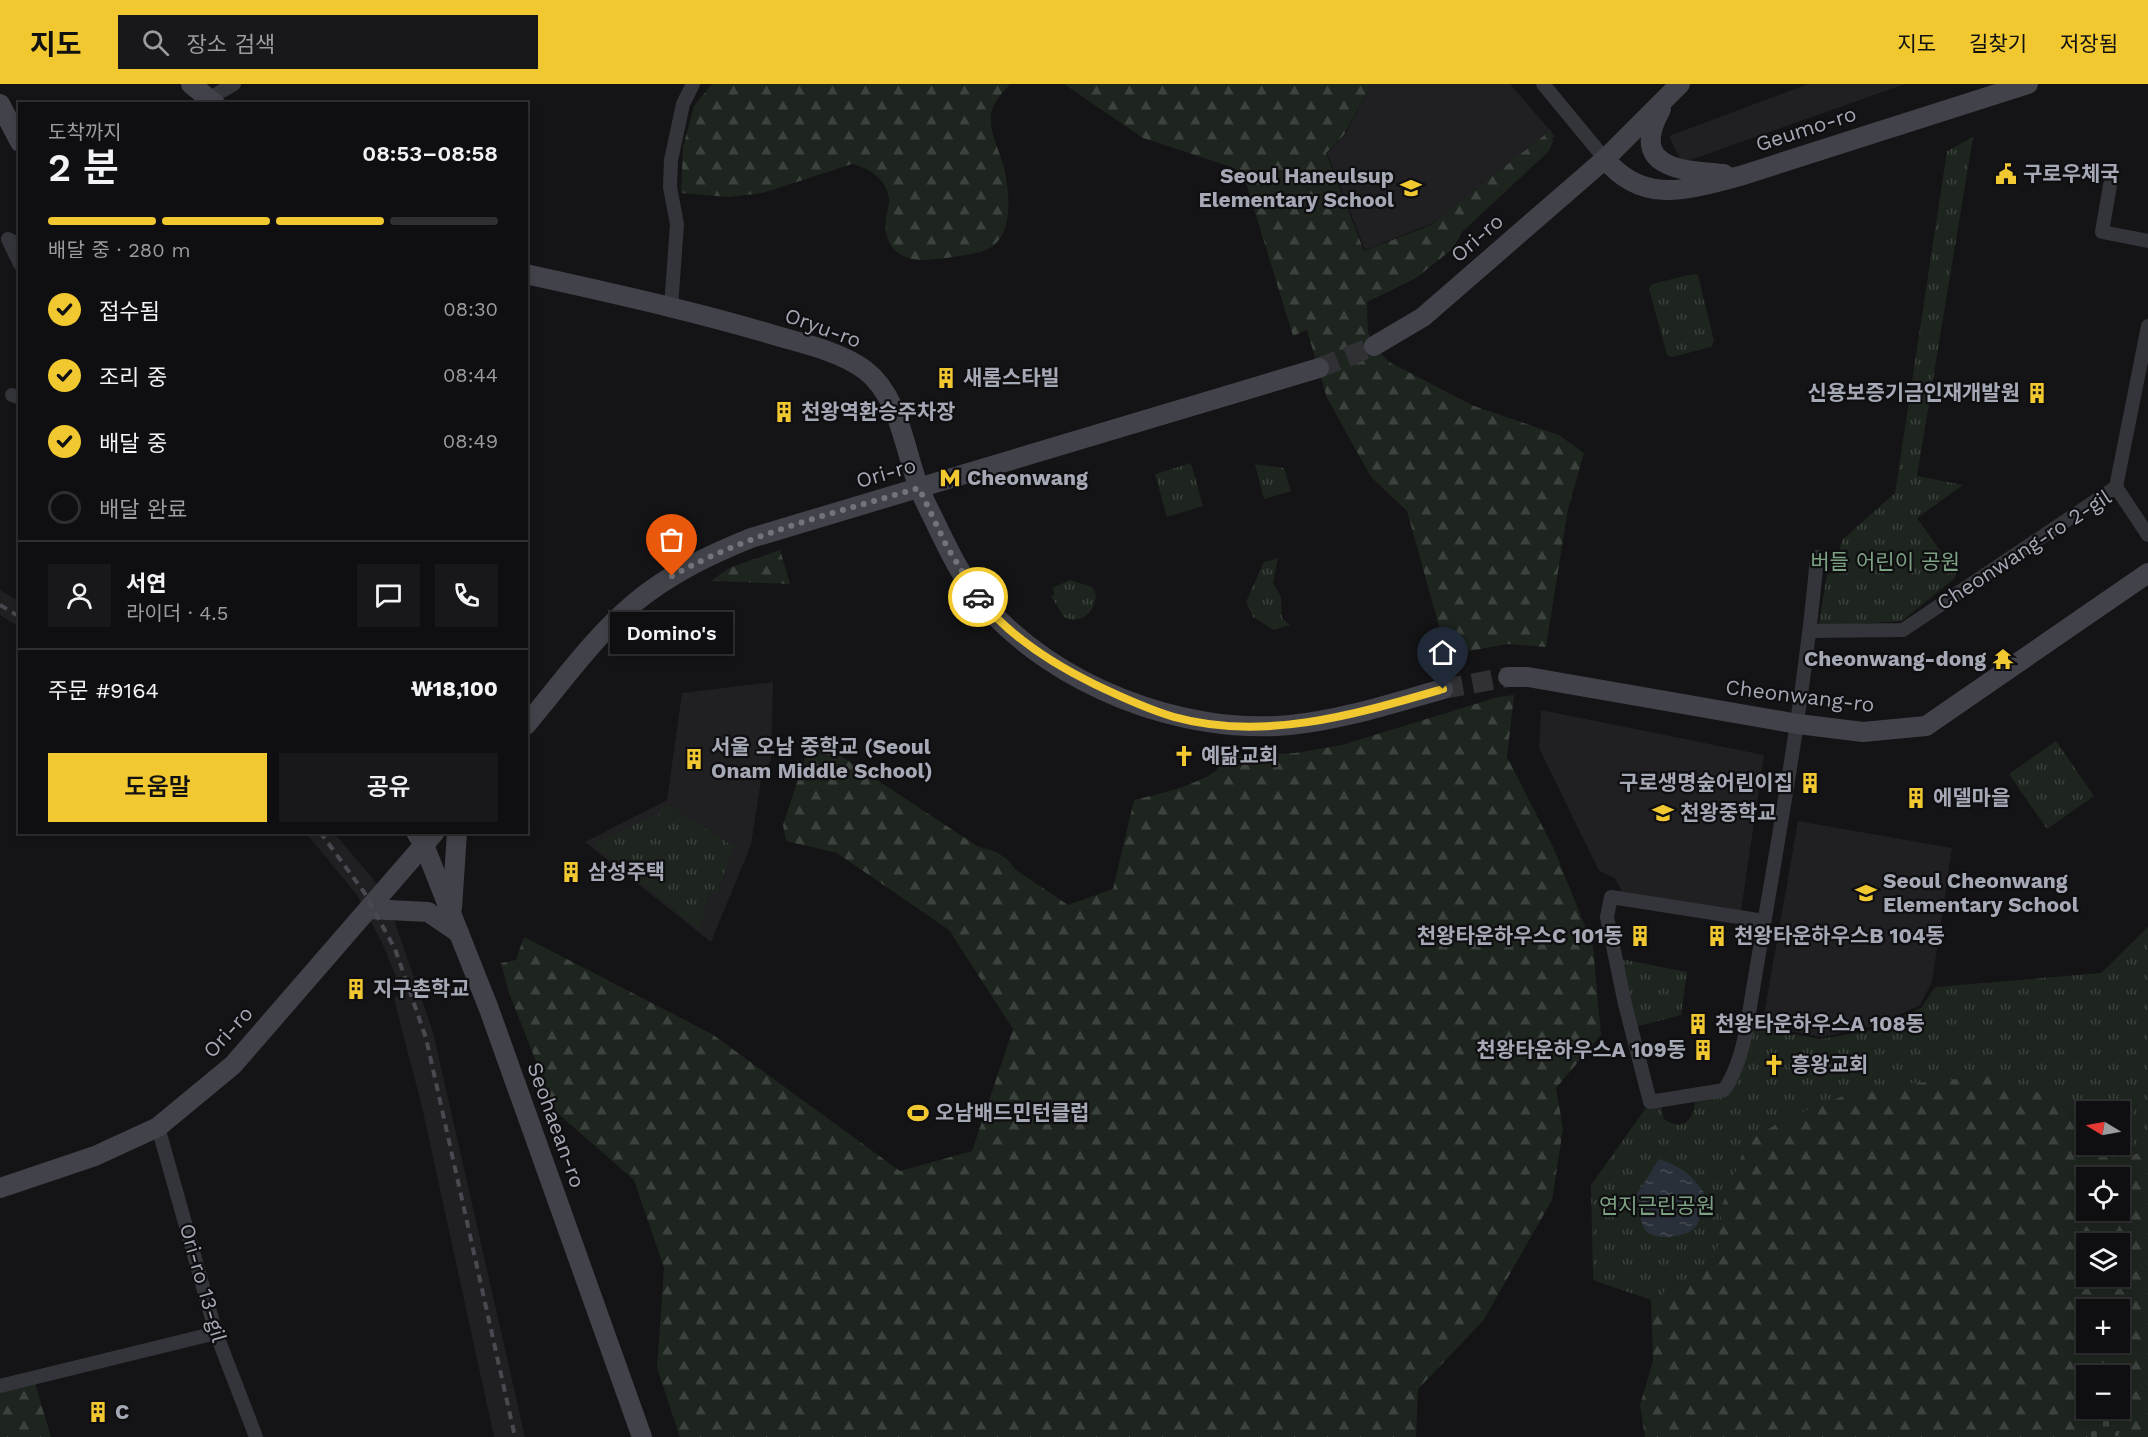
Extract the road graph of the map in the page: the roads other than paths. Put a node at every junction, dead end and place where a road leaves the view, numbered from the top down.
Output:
1 (191, 84) edge
2 (234, 84) edge
3 (693, 84) edge
4 (1543, 84) edge
5 (1680, 84) edge
6 (2028, 84) edge
7 (1666, 99) junction
8 (213, 101) edge
9 (0, 104) edge
10 (18, 138) edge
11 (1605, 159) junction
12 (1740, 176) junction
13 (2110, 185) dead end
14 (9, 238) edge
15 (2148, 241) edge
16 (18, 259) edge
17 (528, 274) edge
18 (671, 307) junction
19 (2148, 326) edge
20 (1374, 346) tunnel mouth
21 (1319, 368) tunnel mouth
22 (919, 488) junction
23 (2116, 488) junction
24 (2148, 535) edge
25 (1817, 557) dead end
26 (2148, 573) edge
27 (1810, 631) junction
28 (1508, 677) tunnel mouth
29 (1443, 689) tunnel mouth
30 (528, 723) edge
31 (1798, 724) junction
32 (458, 834) edge
33 (425, 837) edge
34 (369, 909) junction
35 (452, 914) junction
36 (1764, 921) junction
37 (459, 934) junction
38 (158, 1127) junction
39 (0, 1188) edge
40 (216, 1333) junction
41 (0, 1386) edge
42 (256, 1437) edge
43 (642, 1437) edge

1 - 8 main road
2 - 8 street
3 - 18 street
4 - 11 street
5 - 7 main road, Ori-ro
6 - 12 main road, Geumo-ro
7 - 11 main road, Ori-ro
7 - 12 main road
9 - 10 main road
11 - 12 main road, Geumo-ro
11 - 20 main road, Ori-ro
13 - 15 street
14 - 16 street
17 - 18 main road, Oryu-ro
18 - 22 main road, Oryu-ro
19 - 23 street
21 - 22 main road, Ori-ro
22 - 29 main road
22 - 30 main road, Ori-ro
23 - 24 street, Cheonwang-ro 2-gil
23 - 27 street, Cheonwang-ro 2-gil
25 - 27 street
26 - 31 main road, Cheonwang-ro
27 - 31 street
28 - 31 main road, Cheonwang-ro
31 - 36 street
32 - 35 main road
33 - 34 main road, Ori-ro
33 - 35 main road, Seohaean-ro
34 - 37 main road
34 - 38 main road, Ori-ro
35 - 37 main road, Seohaean-ro
36 - 36 street
37 - 43 main road, Seohaean-ro
38 - 39 main road, Ori-ro
38 - 40 street, Ori-ro 13-gil
40 - 41 street
40 - 42 street, Ori-ro 13-gil

